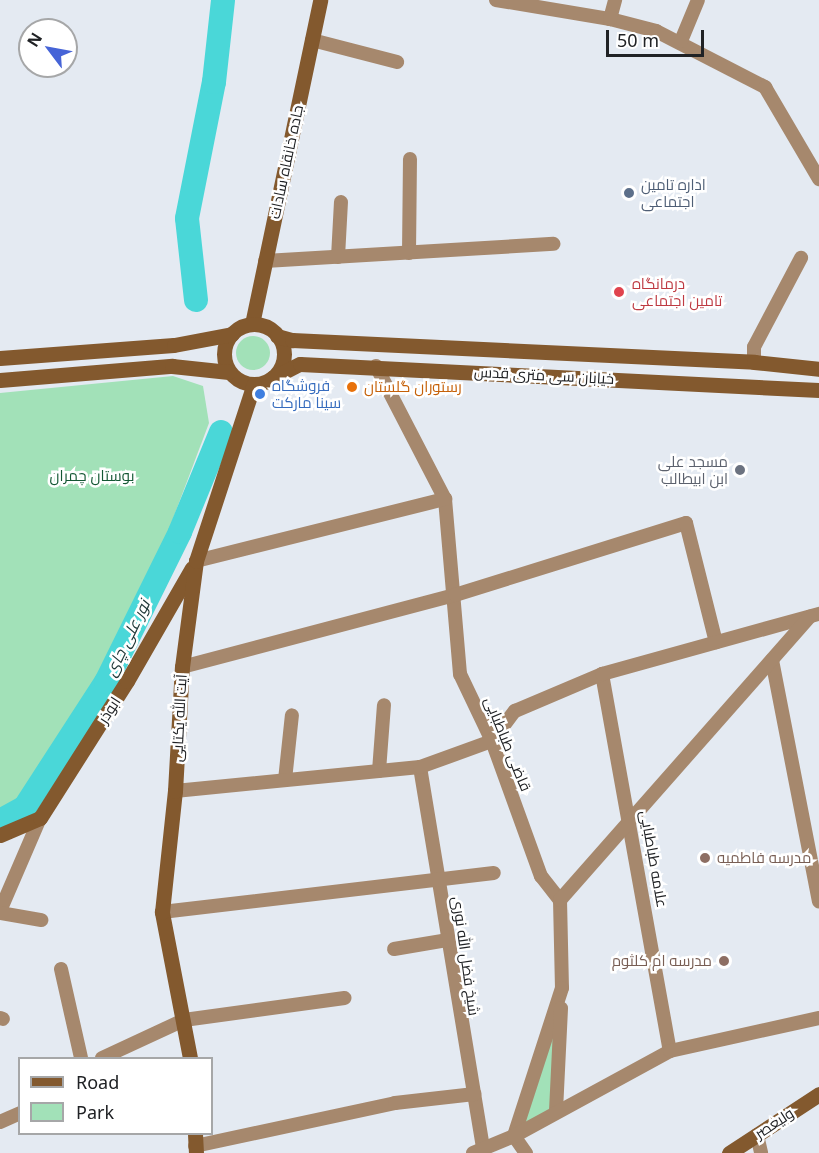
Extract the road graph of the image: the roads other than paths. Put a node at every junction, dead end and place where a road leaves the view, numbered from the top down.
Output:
1 (320, 0) edge
2 (496, 0) edge
3 (615, 0) edge
4 (698, 0) edge
5 (542, 4) edge
6 (610, 19) junction
7 (312, 40) junction
8 (681, 41) junction
9 (397, 62) dead end
10 (410, 159) dead end
11 (819, 178) edge
12 (341, 202) dead end
13 (554, 244) dead end
14 (409, 253) junction
15 (339, 256) junction
16 (801, 258) dead end
17 (266, 261) junction
18 (252, 324) junction
19 (232, 334) junction
20 (277, 336) junction
21 (0, 358) edge
22 (694, 359) junction
23 (754, 362) junction
24 (376, 366) junction
25 (819, 369) edge
26 (230, 372) junction
27 (272, 378) junction
28 (0, 380) edge
29 (691, 383) junction
30 (254, 384) junction
31 (819, 390) edge
32 (445, 499) junction
33 (196, 561) junction
34 (455, 595) junction
35 (814, 615) edge
36 (716, 642) junction
37 (772, 660) junction
38 (182, 667) junction
39 (602, 674) junction
40 (384, 705) dead end
41 (292, 715) dead end
42 (492, 741) junction
43 (420, 767) junction
44 (378, 771) junction
45 (285, 780) junction
46 (175, 791) junction
47 (40, 818) junction
48 (631, 820) junction
49 (0, 835) edge
50 (494, 873) dead end
51 (438, 876) junction
52 (560, 900) junction
53 (819, 901) edge
54 (0, 912) edge
55 (162, 912) junction
56 (41, 920) dead end
57 (448, 940) junction
58 (394, 949) dead end
59 (61, 969) dead end
60 (562, 988) junction
61 (345, 998) dead end
62 (819, 1018) edge
63 (184, 1020) junction
64 (670, 1051) junction
65 (81, 1057) edge
66 (106, 1057) edge
67 (190, 1057) edge
68 (474, 1094) junction
69 (819, 1094) edge
70 (556, 1111) junction
71 (18, 1114) edge
72 (0, 1122) edge
73 (757, 1135) junction
74 (514, 1136) junction
75 (195, 1144) edge
76 (479, 1149) edge
77 (526, 1153) edge
78 (729, 1153) edge
79 (761, 1153) edge

1 - 7 main road, جاده خانقاه سادات
2 - 5 street
3 - 6 street
4 - 8 street
5 - 6 street
6 - 8 street
7 - 9 street
7 - 17 main road, جاده خانقاه سادات
8 - 11 street
10 - 14 street
12 - 15 street
13 - 14 street
14 - 15 street
15 - 17 street
16 - 23 street
17 - 18 main road, جاده خانقاه سادات
18 - 19 main road
18 - 20 main road
19 - 21 main road
19 - 26 main road
20 - 22 main road, خیابان سی متری قدس
20 - 27 main road
22 - 23 main road, خیابان سی متری قدس
22 - 29 main road
23 - 25 main road, خیابان سی متری قدس
24 - 27 main road, خیابان سی متری قدس
24 - 29 main road, خیابان سی متری قدس
24 - 32 street, قاضی طباطبایی
26 - 28 main road
26 - 30 main road
27 - 30 main road
29 - 31 main road, خیابان سی متری قدس
30 - 33 main road, آیت الله یکتایی
32 - 33 street
32 - 34 street, قاضی طباطبایی
33 - 38 main road, آیت الله یکتایی
33 - 47 main road, ابوذر
34 - 36 street
34 - 38 street
34 - 42 street, قاضی طباطبایی
35 - 36 street
35 - 37 street
36 - 39 street
37 - 48 street
37 - 53 street
38 - 46 main road, آیت الله یکتایی
39 - 42 street
39 - 48 street, علامه طباطبایی
40 - 44 street
41 - 45 street
42 - 43 street
42 - 52 street, قاضی طباطبایی
43 - 44 street
43 - 51 street, شیخ فضل الله نوری
44 - 45 street
45 - 46 street
46 - 55 main road, آیت الله یکتایی
47 - 49 main road
47 - 54 street
48 - 52 street
48 - 64 street, علامه طباطبایی
50 - 51 street
51 - 55 street
51 - 57 street, شیخ فضل الله نوری
52 - 60 street
54 - 56 street
55 - 63 main road, آیت الله یکتایی
57 - 58 street
57 - 68 street, شیخ فضل الله نوری
59 - 65 street
60 - 70 street
60 - 74 street
61 - 63 street
62 - 64 street
63 - 66 street
63 - 67 main road, آیت الله یکتایی
64 - 70 street
68 - 75 street
68 - 76 street, شیخ فضل الله نوری
69 - 73 main road, ولیعصر
70 - 74 street
71 - 72 street
73 - 78 main road, ولیعصر
73 - 79 street
74 - 76 street
74 - 77 street

